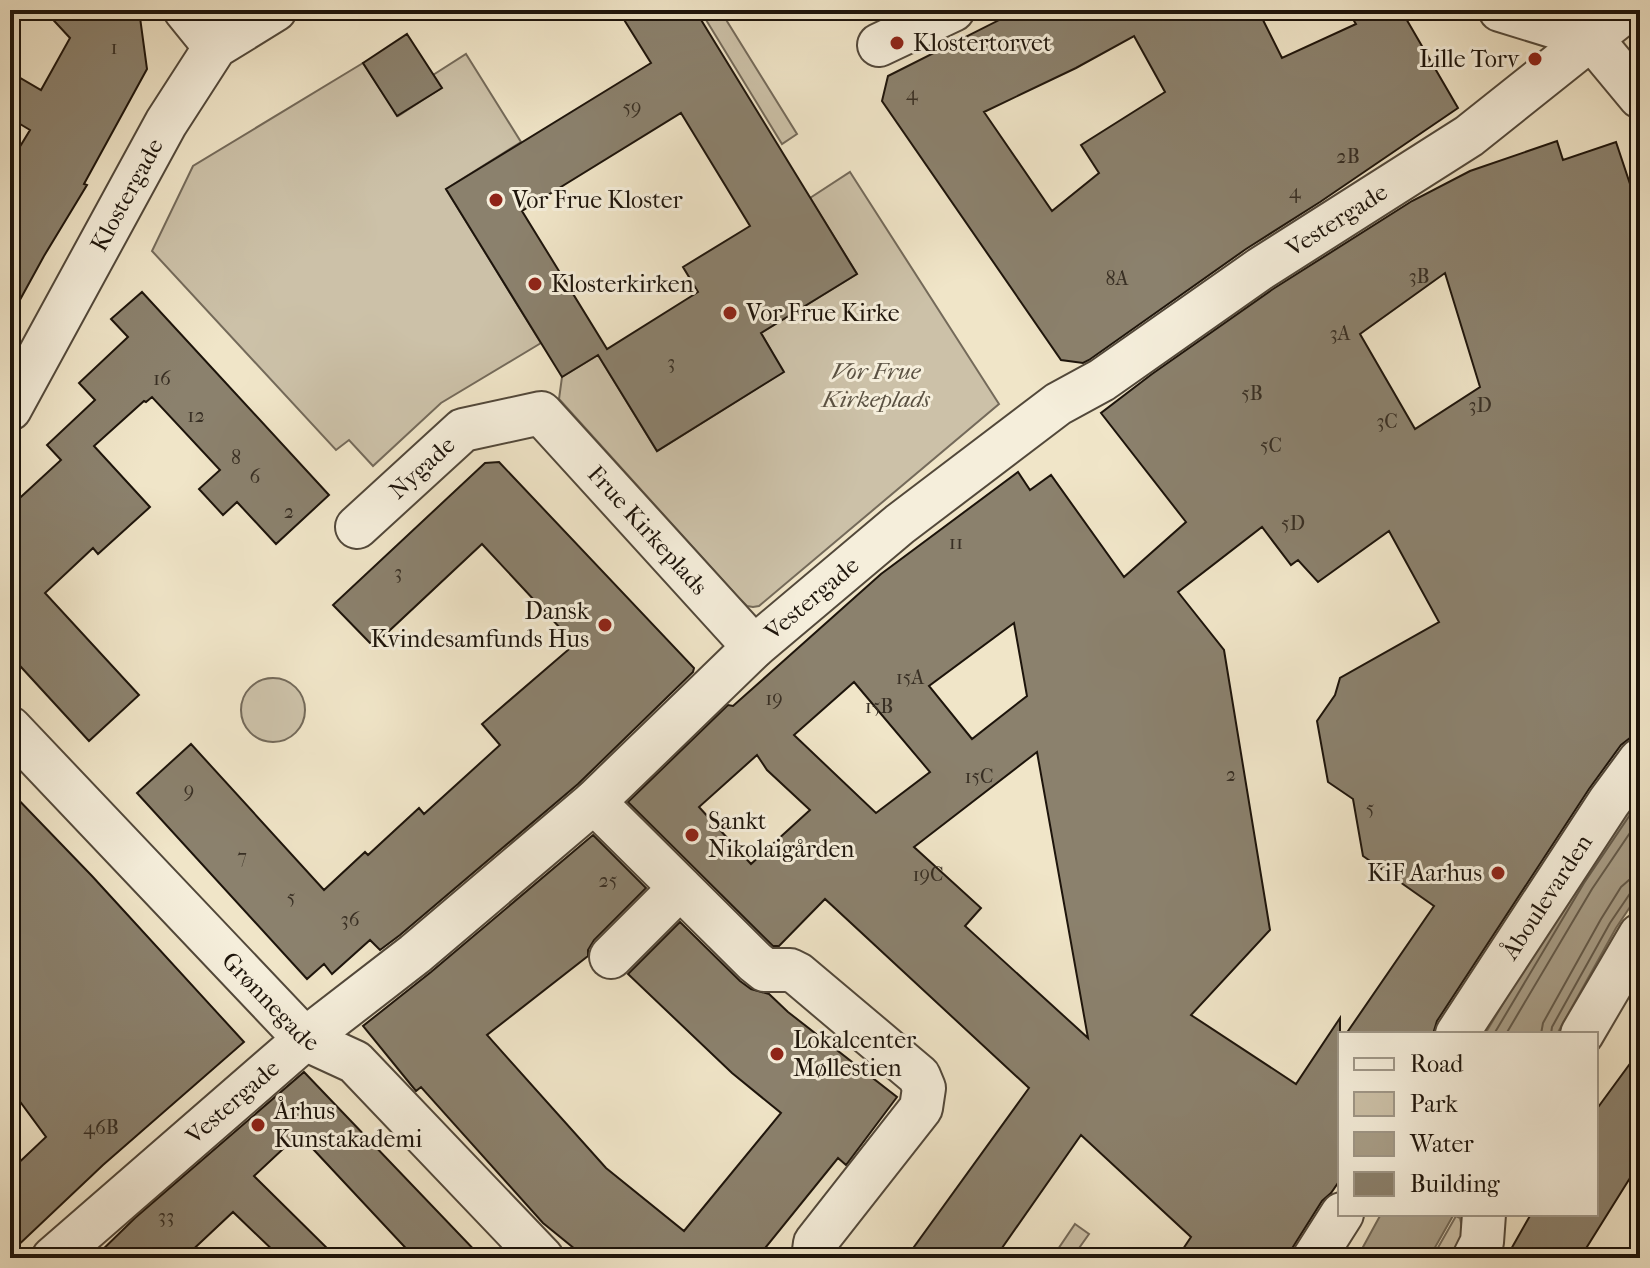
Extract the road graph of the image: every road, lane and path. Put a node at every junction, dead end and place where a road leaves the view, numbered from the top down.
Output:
1 (185, 10) edge
2 (275, 10) edge
3 (953, 10) edge
4 (1500, 10) edge
5 (1627, 10) edge
6 (1591, 38) junction
7 (879, 45) dead end
8 (215, 47) junction
9 (1640, 97) edge
10 (10, 409) edge
11 (541, 413) joint
12 (357, 527) dead end
13 (754, 647) junction
14 (10, 728) edge
15 (1640, 760) edge
16 (594, 802) junction
17 (680, 888) junction
18 (1640, 935) edge
19 (611, 957) dead end
20 (1458, 1032) edge
21 (1583, 1032) edge
22 (305, 1039) junction
23 (1341, 1216) edge
24 (1484, 1216) edge
25 (53, 1258) edge
26 (542, 1258) edge
27 (813, 1258) edge
28 (1314, 1258) edge
29 (1474, 1258) edge

1 - 8 street
2 - 8 street, Klostergade
3 - 7 street
4 - 6 street
5 - 6 street, Vestergade
6 - 9 street
6 - 13 street, Vestergade
8 - 10 street, Klostergade
11 - 12 street, Nygade
11 - 13 street, Frue Kirkeplads
13 - 16 street, Vestergade
14 - 22 street, Grønnegade
15 - 20 street, Åboulevarden
16 - 17 street
16 - 22 street, Vestergade
17 - 19 street
17 - 27 street
18 - 21 street
22 - 25 street, Vestergade
22 - 26 street, Grønnegade
23 - 28 street
24 - 29 street

